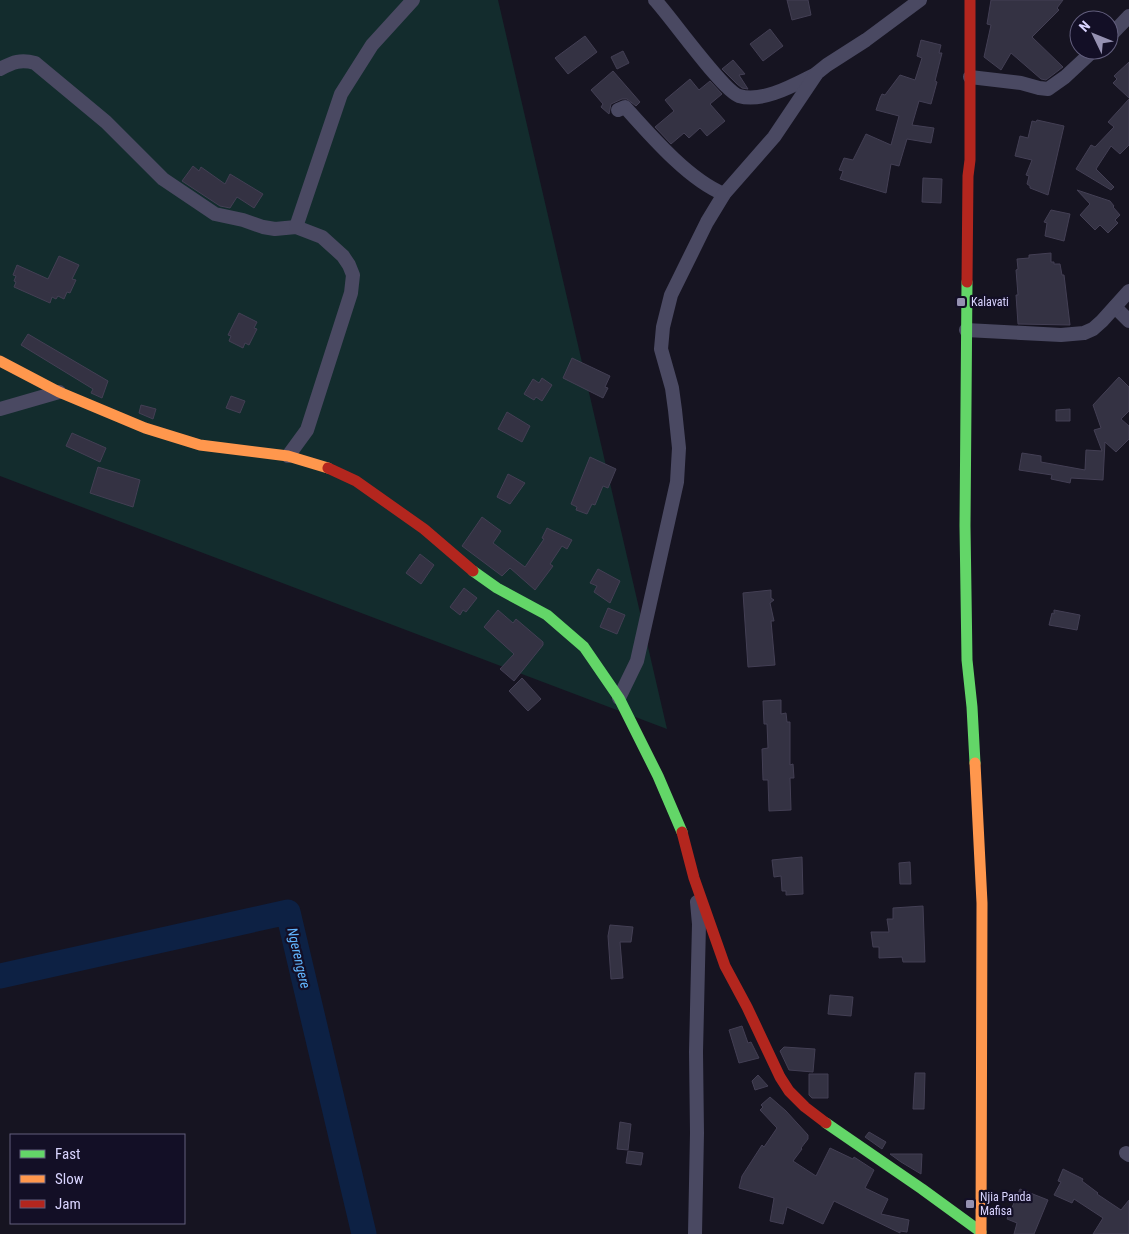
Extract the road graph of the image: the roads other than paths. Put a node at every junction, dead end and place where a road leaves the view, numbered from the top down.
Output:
1 (413, 0) edge
2 (655, 0) edge
3 (920, 0) edge
4 (970, 0) edge
5 (1129, 16) edge
6 (1119, 26) edge
7 (1083, 60) edge
8 (0, 69) edge
9 (817, 73) junction
10 (970, 77) junction
11 (618, 110) dead end
12 (724, 194) junction
13 (296, 228) junction
14 (1129, 291) edge
15 (1115, 307) junction
16 (1129, 321) edge
17 (966, 330) junction
18 (0, 360) edge
19 (59, 392) junction
20 (0, 409) edge
21 (288, 456) junction
22 (619, 698) junction
23 (694, 878) junction
24 (981, 1233) edge
25 (695, 1234) edge

1 - 13 street
2 - 9 street
3 - 9 street
4 - 10 street
5 - 6 street
7 - 10 street
8 - 13 street
9 - 12 street
10 - 17 street
11 - 12 street
12 - 22 street
13 - 21 street
14 - 15 street
15 - 16 street
15 - 17 street
17 - 24 street
18 - 19 street
19 - 20 street
19 - 21 street
21 - 22 street
22 - 23 street
23 - 24 street
23 - 25 street

